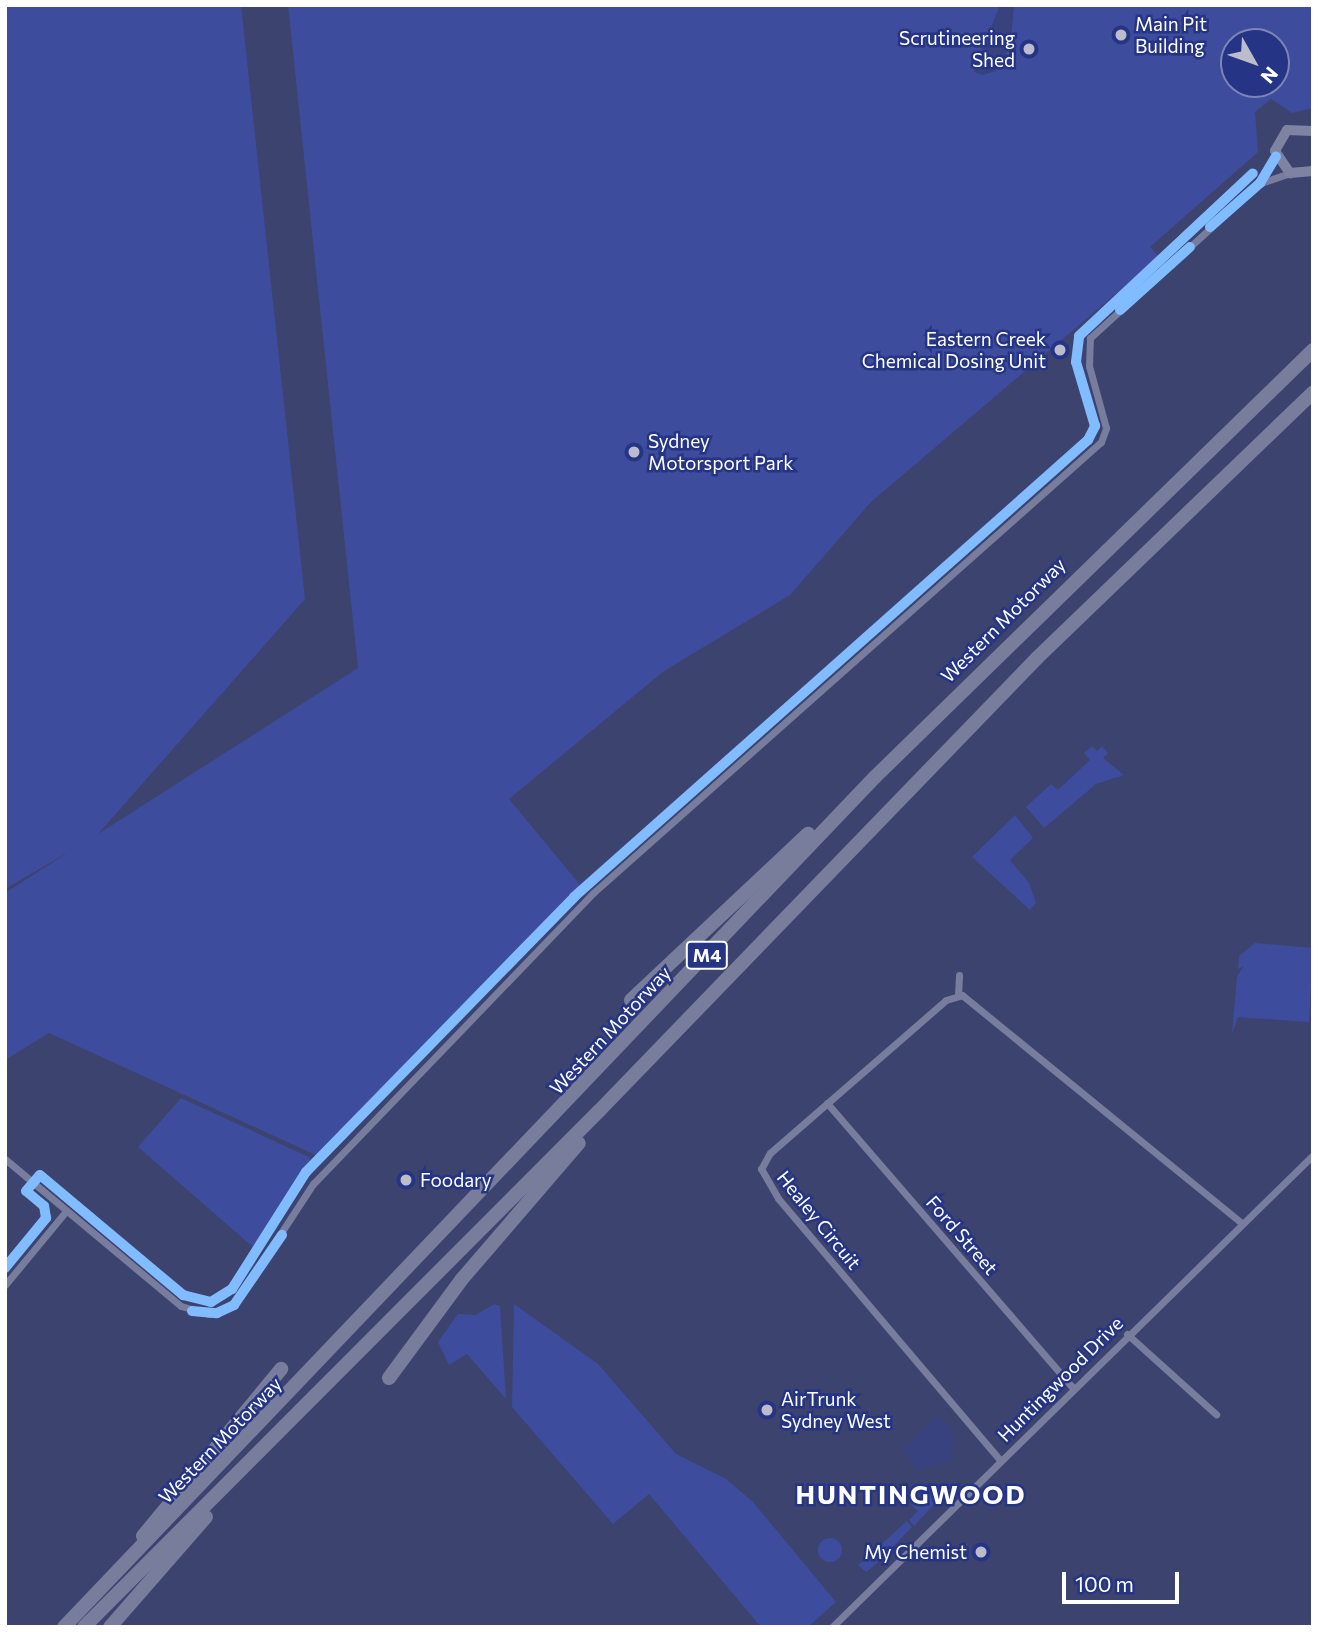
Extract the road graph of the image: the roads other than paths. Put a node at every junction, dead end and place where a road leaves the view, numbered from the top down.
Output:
1 (1313, 120) edge
2 (1298, 127) junction
3 (1313, 131) edge
4 (1276, 156) junction
5 (1313, 171) edge
6 (1296, 174) junction
7 (1313, 181) edge
8 (1260, 183) junction
9 (1313, 350) edge
10 (1313, 393) edge
11 (875, 777) junction
12 (959, 975) dead end
13 (958, 995) junction
14 (631, 1000) dead end
15 (827, 1103) junction
16 (599, 1111) junction
17 (1313, 1155) edge
18 (5, 1159) edge
19 (66, 1211) junction
20 (1240, 1222) junction
21 (5, 1285) edge
22 (1128, 1334) junction
23 (281, 1369) dead end
24 (389, 1378) dead end
25 (1073, 1388) junction
26 (1216, 1414) dead end
27 (267, 1443) junction
28 (1000, 1461) junction
29 (116, 1574) junction
30 (64, 1627) edge
31 (84, 1627) edge
32 (110, 1627) edge
33 (832, 1627) edge

1 - 2 main road
2 - 3 main road
2 - 4 main road
4 - 6 main road
4 - 8 street
5 - 6 main road
6 - 7 main road
6 - 8 street
8 - 19 street
9 - 11 highway, Western Motorway / M4
10 - 16 highway, Western Motorway / M4
11 - 14 highway
11 - 29 highway, Western Motorway / M4
12 - 13 street
13 - 15 street, Healey Circuit
13 - 20 street
15 - 25 street, Ford Street
15 - 28 street, Healey Circuit
16 - 24 highway
16 - 27 highway, Western Motorway / M4
17 - 20 street, Huntingwood Drive
18 - 19 street
19 - 21 street
20 - 22 street, Huntingwood Drive
22 - 25 street, Huntingwood Drive
22 - 26 street
23 - 29 highway
25 - 28 street, Huntingwood Drive
27 - 31 highway, Western Motorway / M4
27 - 32 highway
28 - 33 street, Huntingwood Drive
29 - 30 highway, Western Motorway / M4

